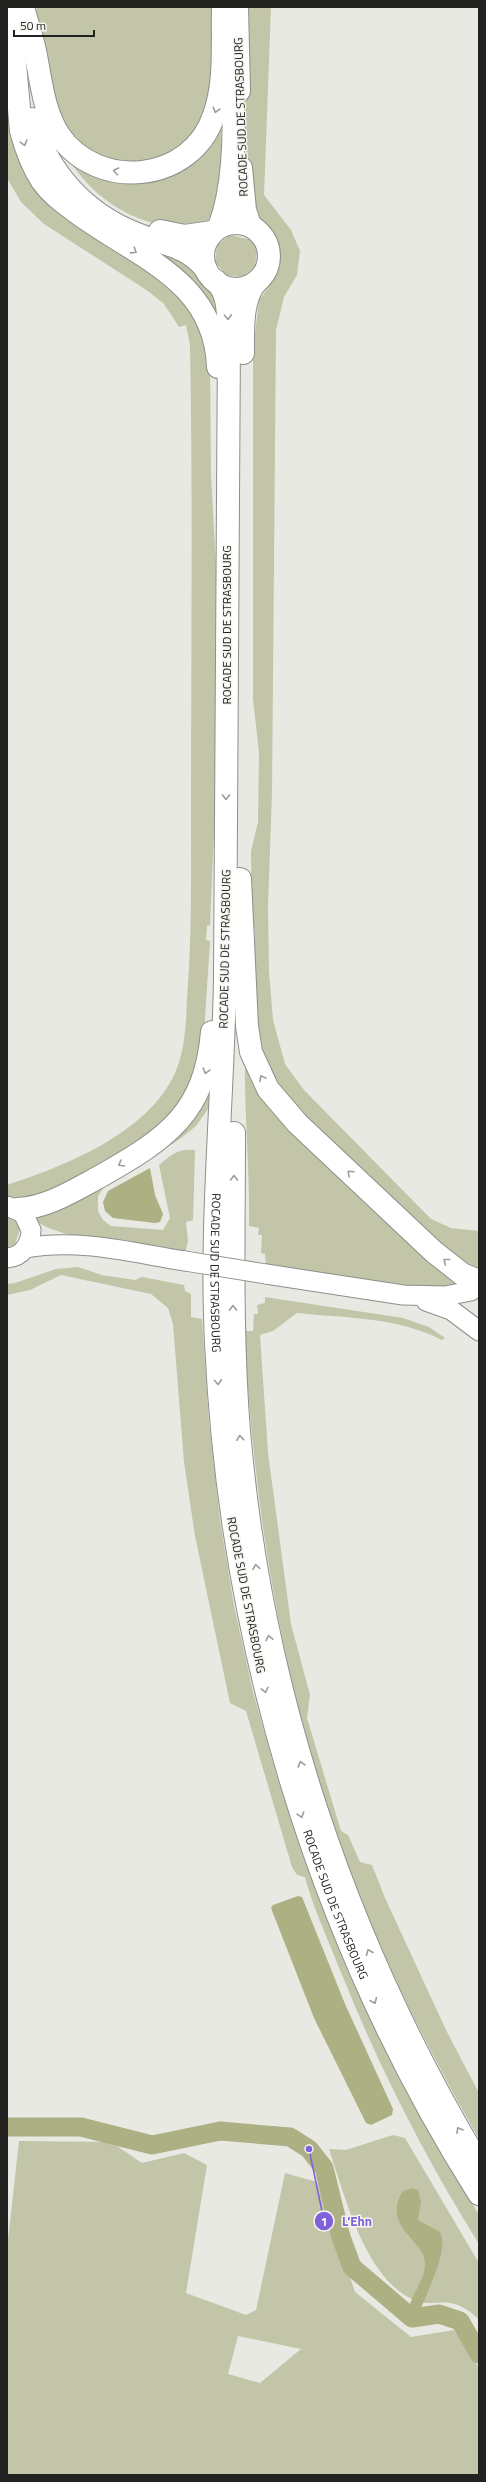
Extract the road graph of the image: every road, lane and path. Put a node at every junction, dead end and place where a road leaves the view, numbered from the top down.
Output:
1 (10, 7) edge
2 (14, 7) edge
3 (23, 7) edge
4 (223, 7) edge
5 (229, 7) edge
6 (237, 7) edge
7 (250, 225) junction
8 (216, 230) junction
9 (211, 275) junction
10 (258, 281) junction
11 (228, 519) junction
12 (233, 879) junction
13 (18, 1213) edge
14 (81, 1245) junction
15 (26, 1248) junction
16 (7, 1258) edge
17 (476, 1285) edge
18 (404, 1295) junction
19 (474, 1326) edge
20 (479, 2164) edge
21 (479, 2194) edge

1 -> 11 highway
2 - 9 highway
4 -> 3 highway
3 - 8 highway
5 - 8 highway, ROCADE SUD DE STRASBOURG
6 - 7 highway, ROCADE SUD DE STRASBOURG
7 - 8 highway
7 - 10 highway
8 - 9 highway
9 - 10 highway
9 -> 11 highway, ROCADE SUD DE STRASBOURG
10 - 12 highway, ROCADE SUD DE STRASBOURG
11 -> 12 highway, ROCADE SUD DE STRASBOURG
12 -> 13 highway
17 -> 12 highway
20 -> 12 highway, ROCADE SUD DE STRASBOURG
12 -> 21 highway, ROCADE SUD DE STRASBOURG
13 - 14 main road
13 - 15 main road
14 - 15 main road
14 - 18 main road, bridge
15 - 16 main road
17 - 18 main road
17 - 19 main road
18 - 19 main road

